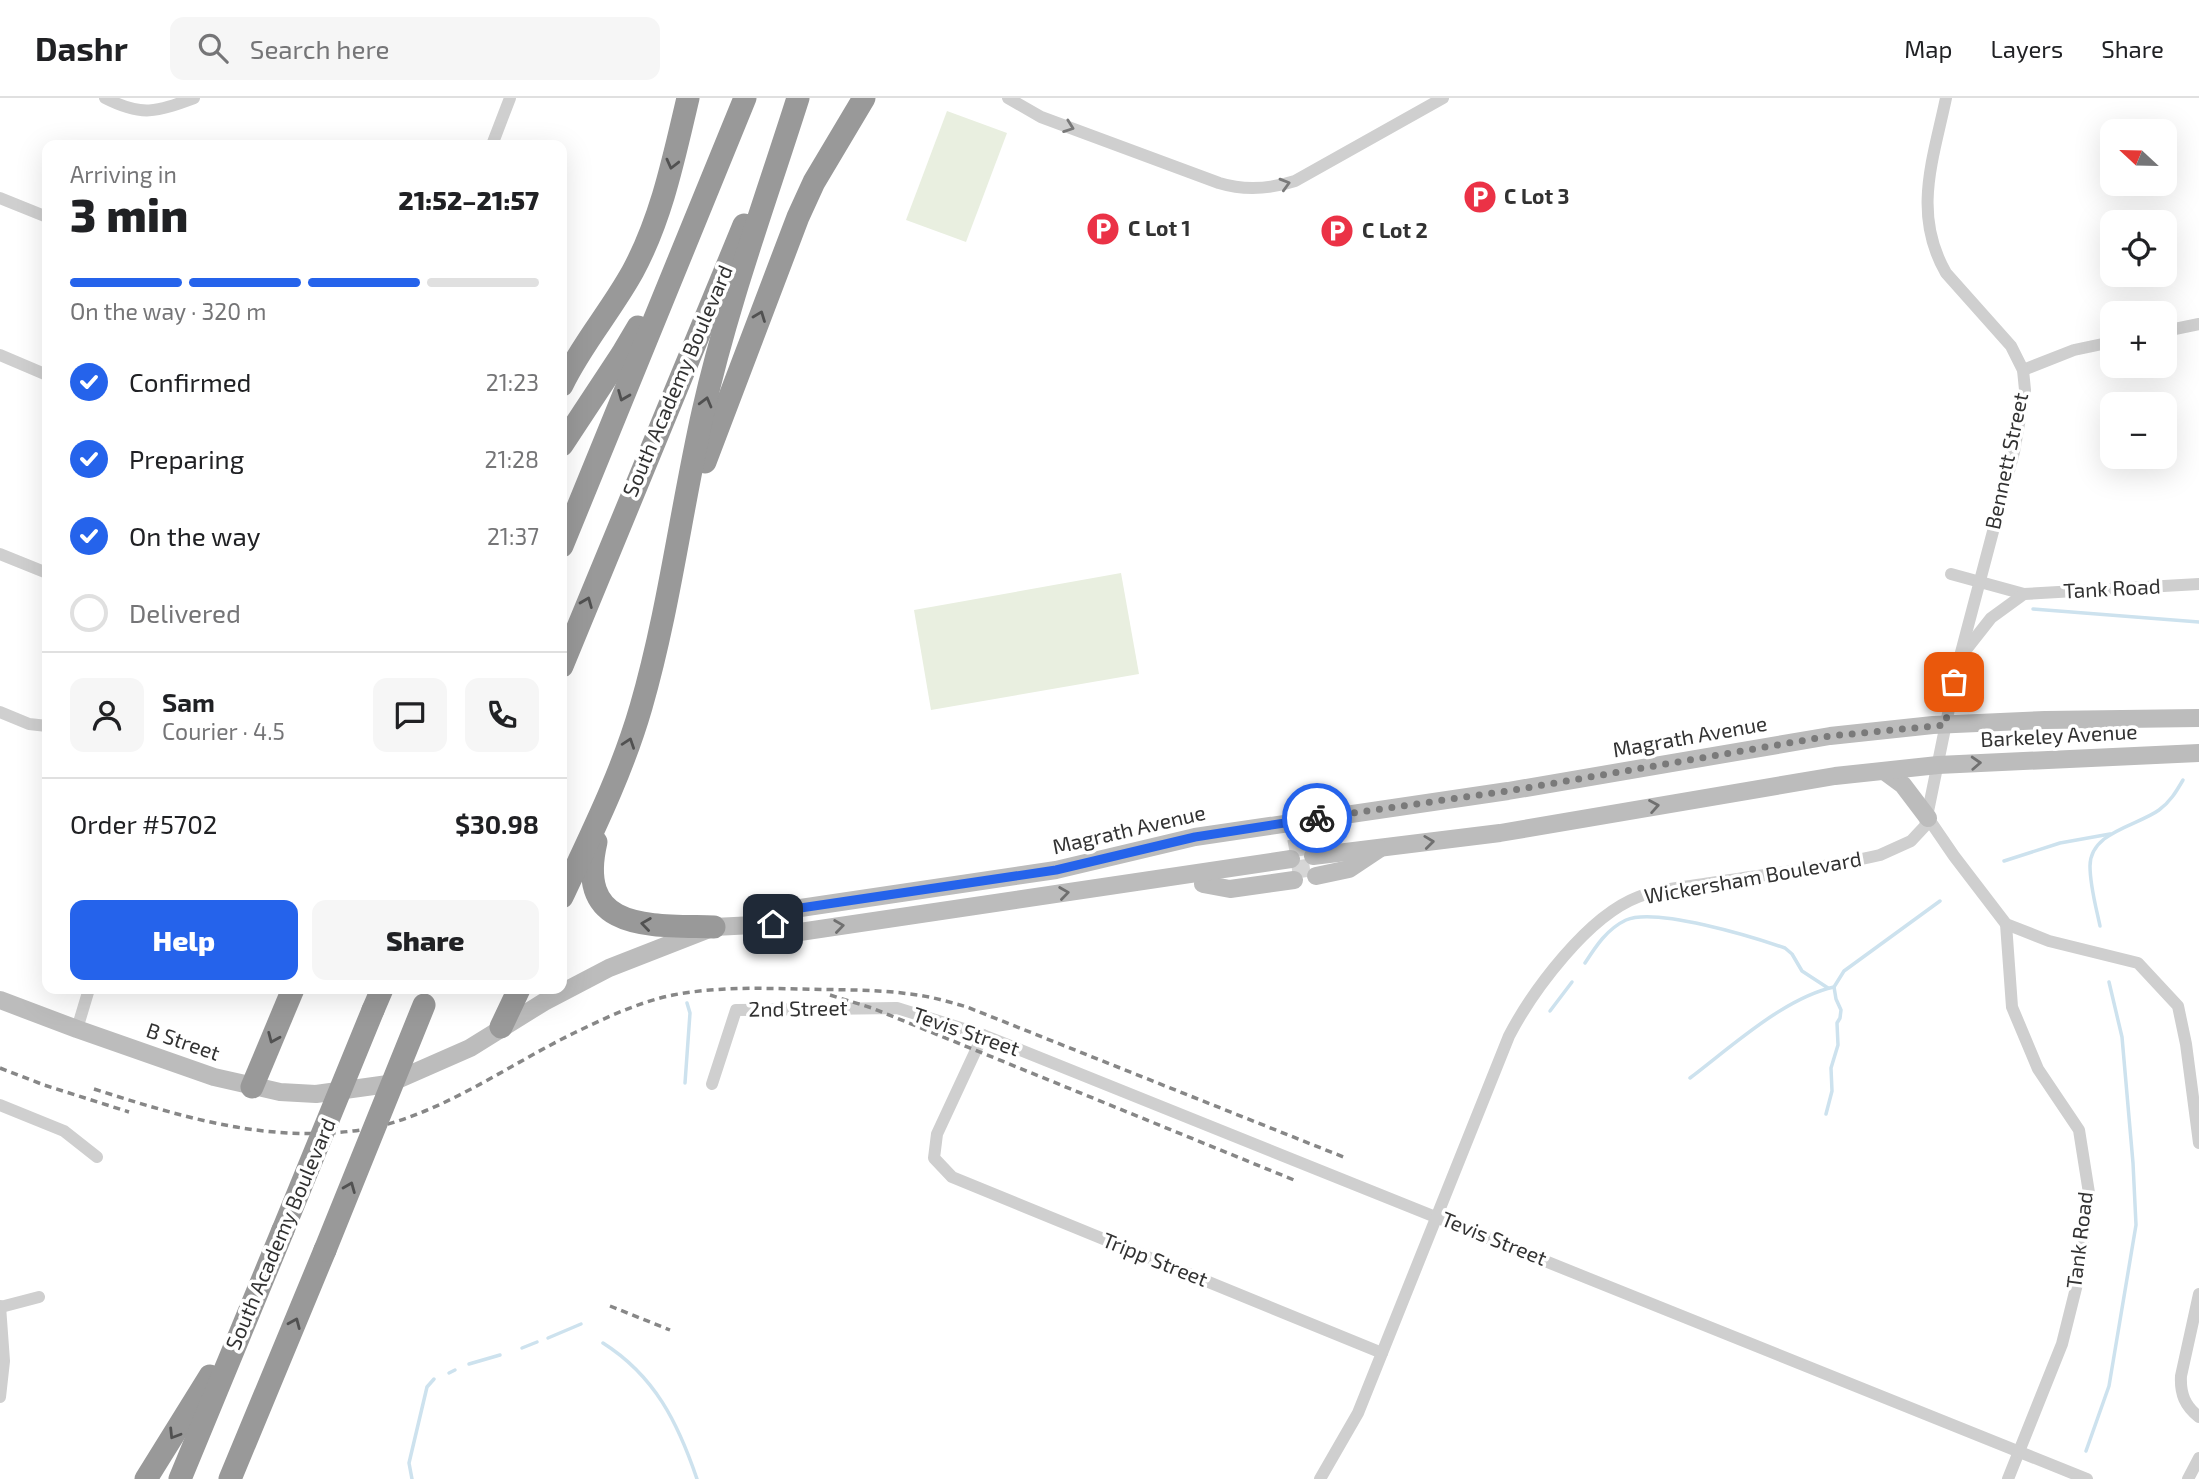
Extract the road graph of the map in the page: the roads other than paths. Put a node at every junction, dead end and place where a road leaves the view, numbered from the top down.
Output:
1 (105, 98) edge
2 (194, 98) edge
3 (510, 98) edge
4 (688, 98) edge
5 (745, 98) edge
6 (797, 98) edge
7 (864, 98) edge
8 (1008, 98) edge
9 (1443, 98) edge
10 (1945, 98) edge
11 (494, 140) edge
12 (0, 198) edge
13 (42, 215) edge
14 (694, 219) junction
15 (2199, 324) edge
16 (2177, 329) edge
17 (2100, 345) edge
18 (0, 355) edge
19 (2023, 370) junction
20 (42, 373) edge
21 (567, 376) edge
22 (567, 437) edge
23 (567, 534) edge
24 (678, 541) junction
25 (0, 554) edge
26 (42, 571) edge
27 (1951, 574) dead end
28 (1980, 582) junction
29 (2199, 584) edge
30 (2024, 594) junction
31 (567, 654) edge
32 (1959, 660) junction
33 (0, 712) edge
34 (2199, 718) edge
35 (42, 725) edge
36 (1945, 725) junction
37 (2199, 753) edge
38 (1938, 765) junction
39 (1884, 771) junction
40 (604, 806) junction
41 (1928, 818) junction
42 (1382, 847) junction
43 (1172, 877) junction
44 (567, 886) edge
45 (773, 924) junction
46 (2006, 924) junction
47 (714, 928) junction
48 (567, 991) edge
49 (88, 994) edge
50 (291, 994) edge
51 (517, 994) edge
52 (561, 994) edge
53 (378, 996) edge
54 (428, 997) edge
55 (0, 1000) edge
56 (897, 1008) joint
57 (501, 1027) junction
58 (77, 1029) junction
59 (983, 1035) junction
60 (712, 1084) dead end
61 (252, 1087) junction
62 (359, 1089) joint
63 (0, 1105) edge
64 (2199, 1143) edge
65 (97, 1157) dead end
66 (1437, 1216) junction
67 (2199, 1294) edge
68 (39, 1297) dead end
69 (0, 1307) edge
70 (247, 1313) junction
71 (1382, 1353) junction
72 (2, 1361) edge
73 (268, 1385) junction
74 (0, 1397) edge
75 (2199, 1417) edge
76 (2019, 1452) junction
77 (2199, 1458) edge
78 (146, 1479) edge
79 (180, 1479) edge
80 (230, 1479) edge
81 (242, 1479) edge
82 (1320, 1479) edge
83 (2008, 1479) edge
84 (2088, 1479) edge
85 (2188, 1479) edge

1 - 2 street
3 - 11 street
4 -> 21 highway
5 - 14 highway, South Academy Boulevard
24 -> 6 highway
31 -> 6 highway, South Academy Boulevard
24 -> 7 highway
8 -> 9 street
10 - 19 street, Bennett Street
12 - 13 street
14 - 22 highway
14 -> 23 highway, South Academy Boulevard
15 - 16 street
17 - 19 street
18 - 20 street
19 - 28 street, Bennett Street
40 -> 24 highway
25 - 26 street
27 - 28 street, Tank Road
28 - 30 street, Tank Road
28 - 32 street, Bennett Street
29 - 30 street, Tank Road
30 - 32 street
32 - 36 street, Bennett Street
33 - 35 street
34 - 36 main road, Magrath Avenue
36 - 38 street
36 - 45 main road, Magrath Avenue
38 -> 37 main road, Barkeley Avenue
38 - 39 main road, Barkeley Avenue
38 - 41 street
39 - 41 main road
42 -> 39 main road, Barkeley Avenue
40 - 44 highway
47 -> 40 highway
41 - 46 street
41 - 66 street, Wickersham Boulevard
42 - 42 main road, Barkeley Avenue
43 - 43 main road
45 -> 43 main road
45 - 47 main road, Magrath Avenue
46 - 64 street
46 - 76 street, Tank Road
47 - 48 main road, Magrath Avenue
49 - 58 street
50 -> 61 highway
51 - 57 highway
52 - 57 main road, Magrath Avenue
53 - 70 highway, South Academy Boulevard, bridge
73 -> 54 highway, bridge
55 - 58 main road, B Street
56 - 59 street, Tevis Street
56 - 60 street, 2nd Street
57 - 62 main road, Magrath Avenue
58 - 61 main road, B Street
59 - 66 street, Tevis Street
59 - 71 street, Tripp Street
61 - 62 main road, B Street
63 - 65 street
66 - 71 street, Wickersham Boulevard
66 - 76 street, Tevis Street
67 - 75 street
68 - 69 street
69 - 72 street
70 -> 78 highway
70 - 79 highway, South Academy Boulevard
71 - 82 street, Wickersham Boulevard
72 - 74 street
73 - 80 highway
73 - 81 highway
76 - 83 street, Tank Road
76 - 84 street, Tevis Street
77 - 85 street

